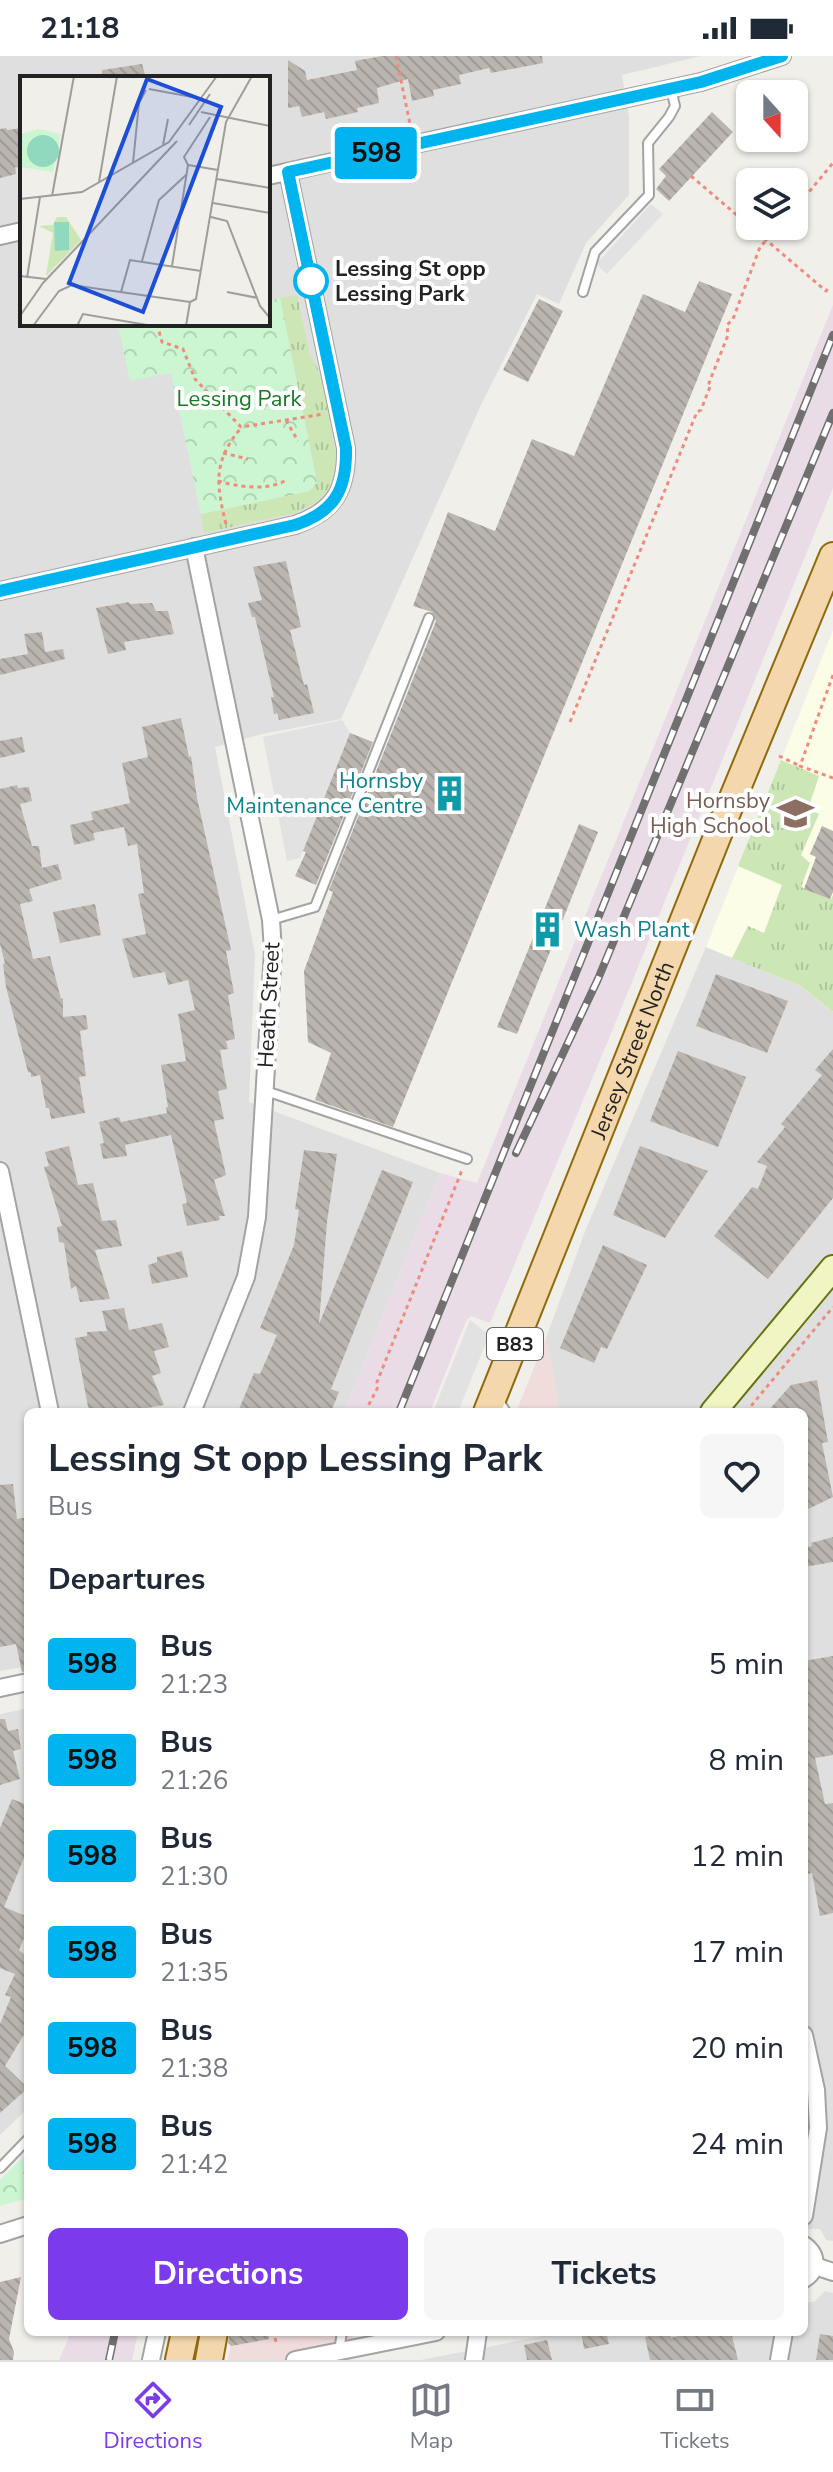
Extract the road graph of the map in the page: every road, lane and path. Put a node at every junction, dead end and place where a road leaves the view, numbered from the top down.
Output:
1 (396, 56) edge
2 (782, 56) edge
3 (671, 88) junction
4 (415, 145) junction
5 (833, 163) edge
6 (288, 172) junction
7 (270, 176) edge
8 (691, 176) dead end
9 (808, 193) edge
10 (20, 231) edge
11 (0, 236) edge
12 (766, 241) junction
13 (829, 287) dead end
14 (583, 292) dead end
15 (158, 326) edge
16 (338, 412) junction
17 (286, 420) junction
18 (241, 427) junction
19 (298, 441) dead end
20 (223, 453) junction
21 (248, 459) dead end
22 (218, 481) junction
23 (285, 481) dead end
24 (230, 540) junction
25 (194, 547) junction
26 (833, 556) edge
27 (0, 591) edge
28 (429, 618) dead end
29 (833, 675) edge
30 (570, 722) dead end
31 (779, 756) dead end
32 (800, 766) junction
33 (833, 778) edge
34 (271, 920) junction
35 (262, 1090) junction
36 (467, 1159) joint
37 (0, 1171) edge
38 (833, 1268) edge
39 (833, 1307) edge
40 (496, 1406) edge
41 (49, 1408) edge
42 (194, 1408) edge
43 (369, 1408) edge
44 (716, 1408) edge
45 (749, 1408) edge
46 (24, 1683) edge
47 (0, 1688) edge
48 (808, 2056) edge
49 (24, 2143) edge
50 (0, 2168) edge
51 (808, 2194) edge
52 (24, 2226) edge
53 (0, 2234) edge
54 (808, 2248) edge
55 (809, 2272) edge
56 (833, 2272) edge
57 (156, 2336) edge
58 (184, 2336) edge
59 (213, 2336) edge
60 (341, 2336) edge
61 (416, 2336) edge
62 (477, 2336) edge
63 (783, 2336) edge
64 (339, 2351) junction
65 (302, 2359) edge
66 (151, 2360) edge
67 (179, 2360) edge
68 (209, 2360) edge
69 (474, 2360) edge
70 (779, 2360) edge

1 - 4 path
2 - 3 street
3 - 4 street
3 - 14 lane
4 - 6 street
5 - 9 path
6 - 7 street
6 - 16 street
8 - 12 path
10 - 11 street
12 - 13 path
12 - 30 path
15 - 18 path
16 - 17 path
16 - 24 street
17 - 18 path
17 - 19 path
18 - 20 path
20 - 21 path
20 - 22 path
22 - 23 path
22 - 24 path
24 - 25 street
25 - 27 street
25 - 34 street, Heath Street
26 - 40 main road, Jersey Street North / B83
28 - 34 lane
29 - 32 path
31 - 32 path
32 - 33 path
34 - 35 street, Heath Street
35 - 36 lane
35 - 42 street, Heath Street
36 - 43 path
37 - 41 street
38 - 44 main road
39 - 45 path
46 - 47 street
48 - 51 street
49 - 50 lane
52 - 53 street
54 - 55 street
55 - 56 street
57 - 66 street
58 - 67 main road
59 - 68 main road
60 - 64 lane
61 - 64 street
62 - 69 street
63 - 70 street
64 - 65 street

